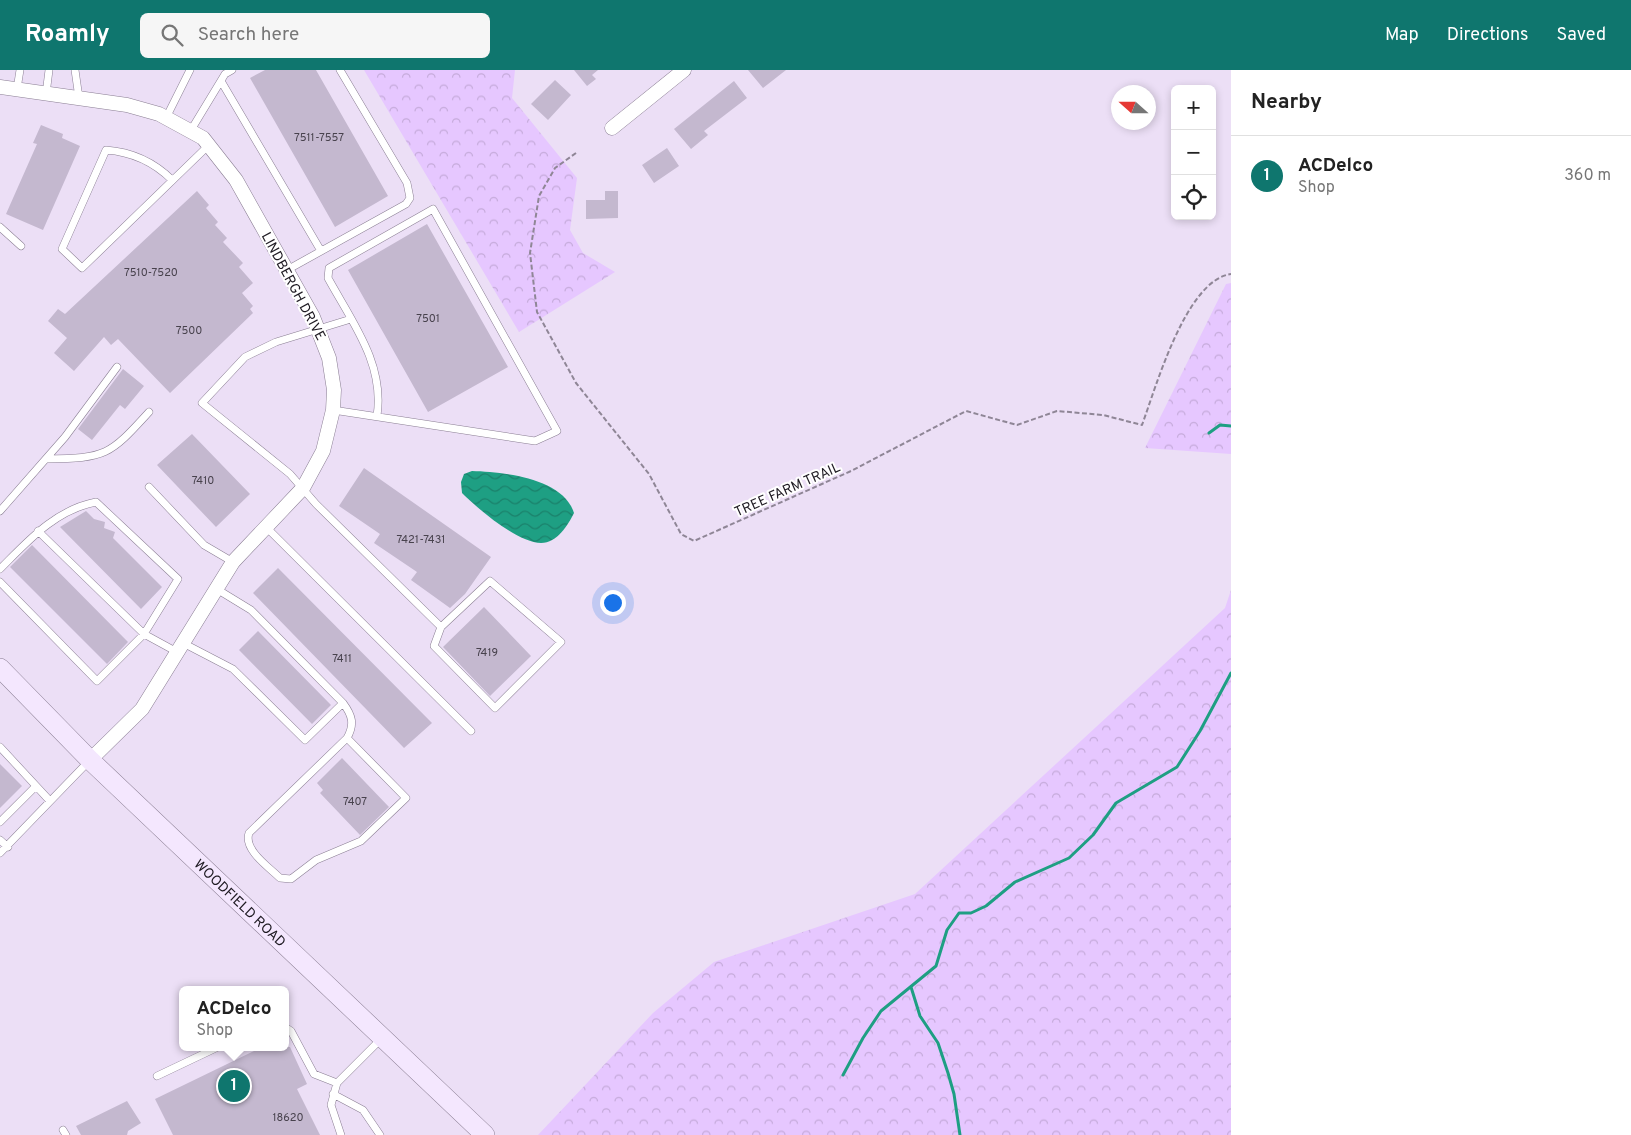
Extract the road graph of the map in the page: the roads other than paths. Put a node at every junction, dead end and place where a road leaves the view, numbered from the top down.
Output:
1 (20, 70) edge
2 (49, 70) edge
3 (75, 70) edge
4 (190, 70) edge
5 (232, 70) edge
6 (340, 70) edge
7 (684, 70) edge
8 (221, 80) junction
9 (0, 87) edge
10 (17, 90) junction
11 (46, 94) junction
12 (79, 98) junction
13 (166, 118) junction
14 (612, 128) dead end
15 (191, 130) junction
16 (209, 145) junction
17 (172, 180) junction
18 (0, 226) edge
19 (21, 246) dead end
20 (320, 251) junction
21 (288, 270) junction
22 (351, 319) junction
23 (319, 329) junction
24 (117, 366) dead end
25 (333, 410) junction
26 (149, 412) dead end
27 (377, 416) junction
28 (46, 459) junction
29 (149, 487) dead end
30 (303, 488) junction
31 (0, 511) edge
32 (266, 527) junction
33 (38, 531) junction
34 (233, 562) junction
35 (0, 569) edge
36 (0, 582) edge
37 (215, 588) junction
38 (441, 627) junction
39 (144, 634) junction
40 (180, 648) junction
41 (0, 668) edge
42 (343, 703) junction
43 (471, 731) dead end
44 (347, 738) junction
45 (0, 747) edge
46 (90, 760) junction
47 (36, 786) junction
48 (50, 801) junction
49 (0, 822) edge
50 (0, 840) edge
51 (8, 847) junction
52 (0, 853) edge
53 (289, 1030) edge
54 (382, 1038) junction
55 (210, 1051) edge
56 (157, 1076) dead end
57 (337, 1083) junction
58 (333, 1094) junction
59 (341, 1135) edge
60 (380, 1135) edge
61 (485, 1135) edge

1 - 10 lane
2 - 11 lane
3 - 12 lane
4 - 13 lane
5 - 8 lane
6 - 20 lane
7 - 14 street
8 - 15 lane
8 - 20 lane
9 - 10 street, LINDBERGH DRIVE
10 - 11 street, LINDBERGH DRIVE
11 - 12 street, LINDBERGH DRIVE
12 - 13 street, LINDBERGH DRIVE
13 - 15 street, LINDBERGH DRIVE
15 - 16 street, LINDBERGH DRIVE
16 - 17 lane
16 - 21 street, LINDBERGH DRIVE
17 - 17 lane
18 - 19 lane
20 - 21 lane
21 - 23 street, LINDBERGH DRIVE
22 - 23 lane
22 - 27 lane
22 - 27 lane
23 - 25 street, LINDBERGH DRIVE
23 - 30 lane
24 - 28 lane
25 - 27 lane
25 - 30 street, LINDBERGH DRIVE
26 - 28 lane
28 - 31 lane
29 - 34 lane
30 - 32 street, LINDBERGH DRIVE
30 - 38 lane
32 - 34 street, LINDBERGH DRIVE
32 - 43 lane
33 - 35 lane
33 - 39 lane
33 - 39 lane
34 - 37 street, LINDBERGH DRIVE
36 - 39 lane
37 - 40 street, LINDBERGH DRIVE
37 - 42 lane
38 - 38 lane
39 - 40 lane
40 - 42 lane
40 - 46 street, LINDBERGH DRIVE
41 - 46 main road, WOODFIELD ROAD
42 - 44 lane
44 - 44 lane
45 - 47 lane
46 - 48 lane
46 - 54 main road, WOODFIELD ROAD
47 - 48 lane
47 - 49 lane
48 - 51 lane
50 - 51 lane
51 - 52 lane
53 - 57 lane
54 - 57 lane
54 - 61 main road, WOODFIELD ROAD
55 - 56 lane
57 - 58 lane
58 - 59 lane
58 - 60 lane

